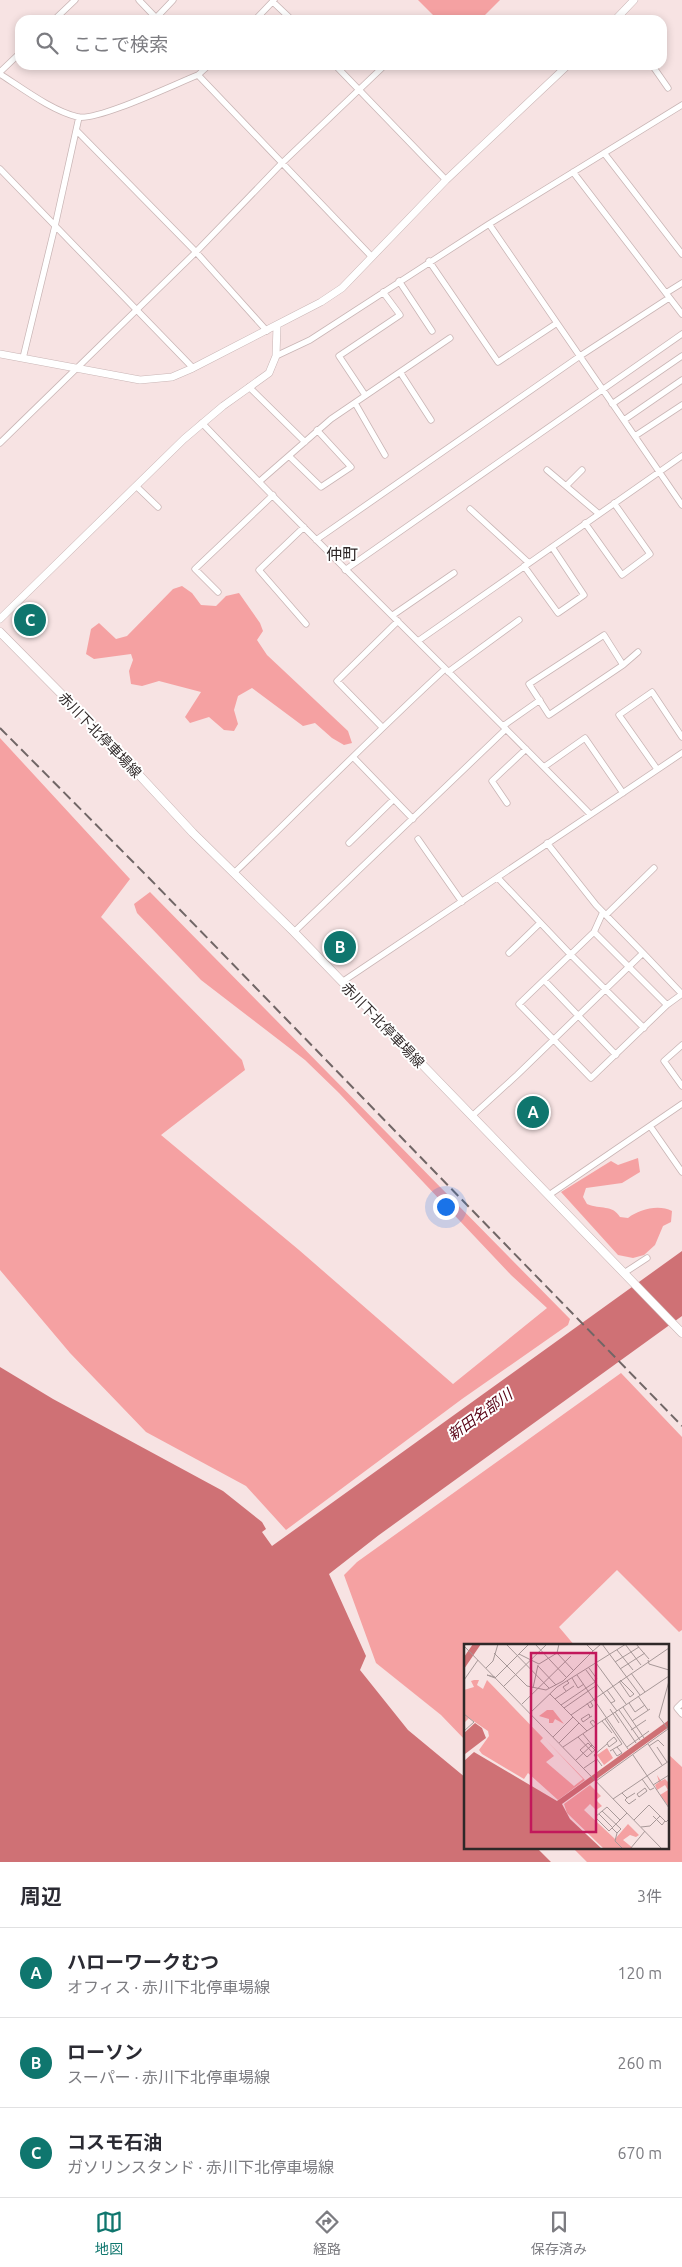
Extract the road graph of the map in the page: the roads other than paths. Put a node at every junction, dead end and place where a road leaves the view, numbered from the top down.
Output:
1 (75, 0) edge
2 (139, 0) edge
3 (173, 0) edge
4 (634, 0) edge
5 (274, 1) edge
6 (59, 15) edge
7 (153, 15) edge
8 (160, 15) edge
9 (260, 15) edge
10 (287, 15) edge
11 (621, 15) edge
12 (15, 58) edge
13 (202, 70) edge
14 (340, 70) edge
15 (380, 70) edge
16 (563, 70) edge
17 (655, 70) edge
18 (0, 73) edge
19 (198, 75) junction
20 (668, 88) dead end
21 (359, 90) junction
22 (682, 106) edge
23 (79, 117) junction
24 (77, 131) junction
25 (604, 153) junction
26 (281, 164) junction
27 (0, 169) edge
28 (573, 172) junction
29 (446, 180) junction
30 (489, 224) junction
31 (55, 226) junction
32 (196, 252) junction
33 (682, 254) edge
34 (371, 256) junction
35 (429, 262) junction
36 (400, 281) junction
37 (682, 284) edge
38 (384, 292) junction
39 (668, 296) junction
40 (136, 310) junction
41 (682, 314) edge
42 (557, 324) junction
43 (277, 326) junction
44 (267, 331) junction
45 (432, 331) dead end
46 (682, 334) edge
47 (450, 338) dead end
48 (0, 354) edge
49 (276, 356) junction
50 (580, 356) junction
51 (682, 356) edge
52 (23, 358) junction
53 (78, 368) junction
54 (193, 368) junction
55 (400, 372) junction
56 (682, 380) edge
57 (249, 387) junction
58 (602, 390) junction
59 (365, 395) junction
60 (355, 403) junction
61 (612, 404) junction
62 (682, 406) edge
63 (431, 420) dead end
64 (624, 420) junction
65 (202, 424) junction
66 (317, 430) junction
67 (634, 436) junction
68 (305, 442) junction
69 (0, 443) edge
70 (385, 454) dead end
71 (289, 456) junction
72 (682, 456) edge
73 (547, 470) dead end
74 (582, 470) dead end
75 (660, 471) junction
76 (260, 481) junction
77 (136, 486) junction
78 (566, 486) junction
79 (273, 495) junction
80 (681, 501) edge
81 (614, 503) junction
82 (158, 507) dead end
83 (470, 509) dead end
84 (599, 514) junction
85 (585, 523) junction
86 (304, 527) junction
87 (316, 540) junction
88 (552, 547) junction
89 (526, 565) junction
90 (345, 570) junction
91 (454, 573) dead end
92 (218, 592) dead end
93 (393, 615) junction
94 (0, 619) edge
95 (519, 620) dead end
96 (398, 621) junction
97 (306, 624) dead end
98 (0, 632) edge
99 (418, 641) junction
100 (638, 652) dead end
101 (623, 665) junction
102 (447, 671) junction
103 (540, 700) junction
104 (382, 727) junction
105 (504, 728) junction
106 (682, 737) edge
107 (526, 749) junction
108 (682, 753) edge
109 (354, 758) junction
110 (544, 767) junction
111 (657, 769) junction
112 (622, 793) junction
113 (393, 800) junction
114 (507, 803) dead end
115 (590, 814) junction
116 (413, 819) junction
117 (418, 839) dead end
118 (349, 843) dead end
119 (547, 844) junction
120 (654, 868) dead end
121 (234, 873) junction
122 (498, 878) junction
123 (462, 902) junction
124 (605, 913) junction
125 (540, 923) junction
126 (294, 932) junction
127 (594, 932) junction
128 (509, 952) dead end
129 (643, 953) junction
130 (570, 954) junction
131 (629, 967) junction
132 (544, 980) junction
133 (342, 982) junction
134 (605, 990) junction
135 (667, 1005) junction
136 (579, 1016) junction
137 (644, 1028) junction
138 (553, 1040) junction
139 (682, 1045) edge
140 (616, 1055) junction
141 (682, 1086) edge
142 (682, 1104) edge
143 (472, 1116) junction
144 (650, 1126) junction
145 (682, 1172) edge
146 (549, 1195) junction
147 (647, 1258) dead end
148 (624, 1272) junction
149 (681, 1332) edge
150 (682, 1703) edge
151 (682, 1714) edge

1 - 6 street
2 - 7 street
3 - 8 street
4 - 11 street
5 - 9 street
5 - 10 street
12 - 18 street
13 - 19 street
14 - 21 street
15 - 21 street
16 - 29 street
17 - 20 street
18 - 23 street
19 - 23 street
19 - 26 street
21 - 26 street
21 - 29 street
22 - 25 street
23 - 24 street
24 - 31 street
24 - 32 street
25 - 28 street
25 - 33 street
26 - 32 street
26 - 34 street
27 - 31 street
28 - 30 street
28 - 39 street
29 - 34 street
30 - 35 street
30 - 42 street
31 - 40 street
31 - 52 street
32 - 40 street
32 - 44 street
34 - 43 street
35 - 36 street
35 - 42 street
36 - 38 street
36 - 45 street
37 - 39 street
38 - 49 street
38 - 59 street
39 - 41 street
39 - 50 street
40 - 53 street
40 - 54 street
42 - 50 street
43 - 44 street
43 - 49 street
44 - 54 street
46 - 58 street
47 - 55 street
48 - 52 street
49 - 57 street
50 - 58 street
50 - 87 street
51 - 61 street
52 - 53 street
53 - 54 street
53 - 69 street
55 - 59 street
55 - 63 street
56 - 64 street
57 - 65 street
57 - 68 street
58 - 61 street
58 - 90 street
59 - 60 street
60 - 66 street
60 - 70 street
61 - 64 street
62 - 67 street
64 - 67 street
65 - 76 street
65 - 77 street
66 - 68 street
66 - 71 street
67 - 75 street
68 - 71 street
71 - 76 street
72 - 75 street
73 - 78 street
74 - 78 street
75 - 80 street
75 - 81 street
76 - 79 street
77 - 82 street
77 - 94 street
78 - 84 street
79 - 86 street
79 - 92 street
81 - 84 street
81 - 85 street
83 - 89 street
84 - 85 street
85 - 88 street
86 - 87 street
86 - 97 street
87 - 90 street
88 - 89 street
88 - 89 street
89 - 99 street
90 - 93 street
91 - 93 street
93 - 96 street
95 - 102 street
96 - 99 street
96 - 104 street
98 - 121 main road, 赤川下北停車場線
99 - 102 street
100 - 101 street
101 - 103 street
101 - 103 street
102 - 104 street
102 - 105 street
103 - 105 street
104 - 109 street
105 - 107 street
105 - 116 street
106 - 111 street
107 - 110 street
107 - 114 street
108 - 111 street
109 - 113 street
109 - 121 street
110 - 112 street
110 - 115 street
111 - 112 street
112 - 115 street
113 - 116 street
113 - 118 street
115 - 119 street
116 - 126 street
117 - 123 street
119 - 122 street
119 - 124 street
120 - 124 street
121 - 126 main road, 赤川下北停車場線
122 - 123 street
122 - 125 street
123 - 133 street
124 - 127 street
124 - 129 street
125 - 128 street
125 - 130 street
126 - 133 main road, 赤川下北停車場線
127 - 130 street
127 - 131 street
129 - 131 street
129 - 135 street
130 - 132 street
130 - 134 street
131 - 134 street
131 - 135 street
132 - 136 street
132 - 138 street
133 - 143 main road, 赤川下北停車場線
134 - 136 street
134 - 137 street
135 - 137 street
136 - 138 street
136 - 140 street
137 - 140 street
138 - 140 street
138 - 143 street
139 - 141 street
142 - 144 street
143 - 146 main road, 赤川下北停車場線
144 - 145 street
144 - 146 street
146 - 148 main road, 赤川下北停車場線
147 - 148 street
148 - 149 main road, 赤川下北停車場線
150 - 151 street

